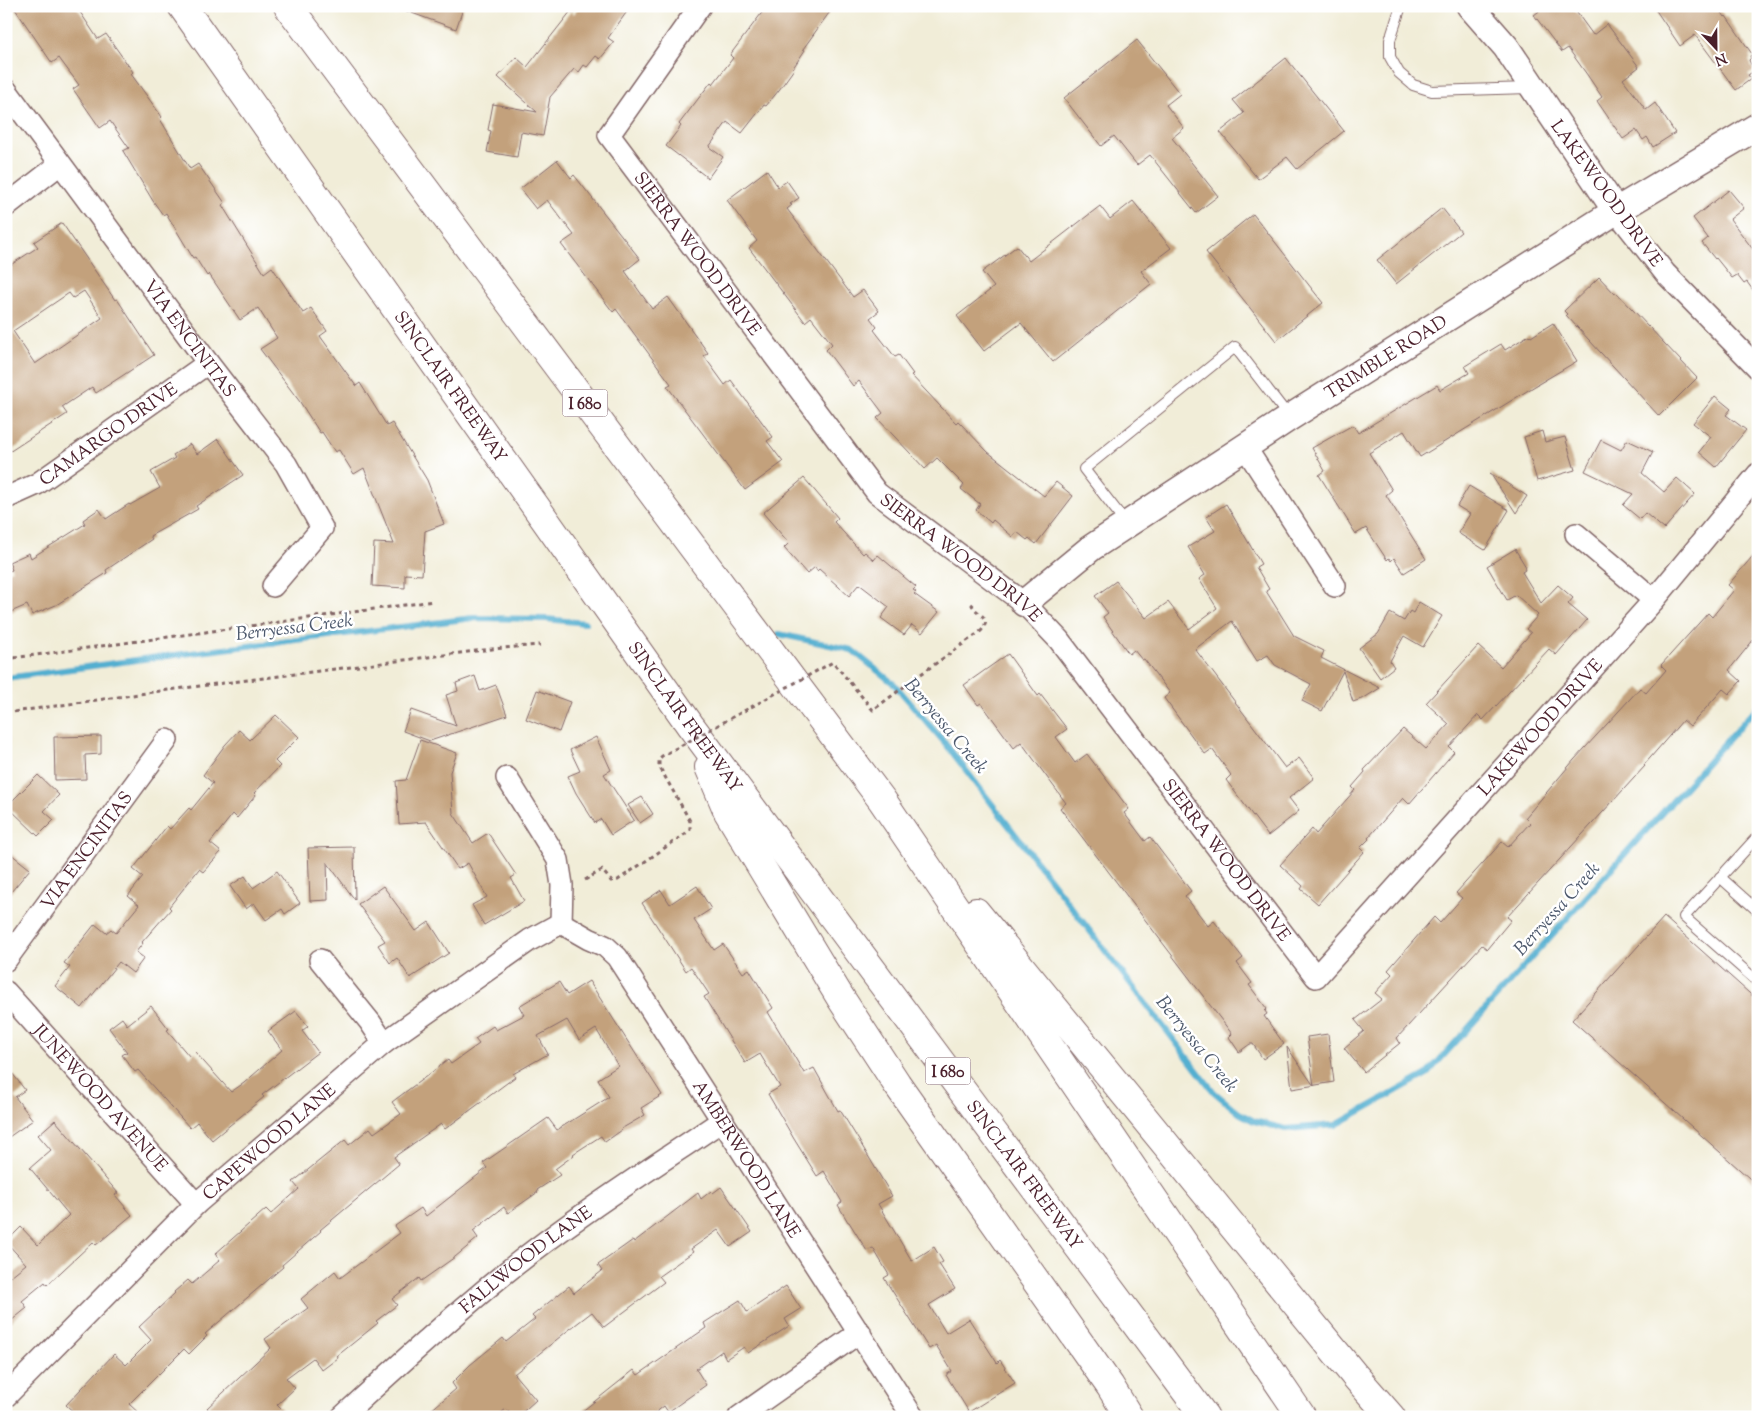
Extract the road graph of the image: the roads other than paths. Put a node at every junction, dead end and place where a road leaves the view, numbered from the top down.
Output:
1 (182, 6) edge
2 (288, 6) edge
3 (700, 6) edge
4 (1400, 6) edge
5 (1470, 6) edge
6 (1533, 88) junction
7 (6, 90) edge
8 (1758, 126) edge
9 (60, 164) junction
10 (6, 206) edge
11 (1616, 211) junction
12 (208, 363) junction
13 (1758, 368) edge
14 (1289, 418) junction
15 (1245, 447) junction
16 (1758, 474) edge
17 (6, 498) edge
18 (1127, 524) junction
19 (1576, 534) dead end
20 (273, 586) dead end
21 (1336, 586) dead end
22 (1654, 600) junction
23 (1024, 603) junction
24 (690, 725) junction
25 (168, 740) dead end
26 (508, 778) dead end
27 (882, 800) junction
28 (1758, 836) edge
29 (1754, 848) edge
30 (1720, 877) junction
31 (1758, 911) edge
32 (561, 923) junction
33 (6, 960) edge
34 (320, 960) dead end
35 (1316, 977) joint
36 (1758, 982) edge
37 (6, 992) edge
38 (384, 1043) junction
39 (724, 1120) junction
40 (196, 1204) junction
41 (1251, 1250) junction
42 (860, 1332) junction
43 (1110, 1386) junction
44 (6, 1396) edge
45 (342, 1417) edge
46 (739, 1417) edge
47 (914, 1417) edge
48 (1129, 1417) edge
49 (1136, 1417) edge
50 (1205, 1417) edge
51 (1302, 1417) edge
52 (1368, 1417) edge
53 (1390, 1417) edge

1 - 24 highway, SINCLAIR FREEWAY / I 680
2 - 27 highway, I 680
3 - 23 street, SIERRA WOOD DRIVE
4 - 6 lane
5 - 6 street, LAKEWOOD DRIVE
6 - 11 street, LAKEWOOD DRIVE
7 - 9 street, VIA ENCINITAS
8 - 11 street, TRIMBLE ROAD
9 - 10 street
9 - 12 street, VIA ENCINITAS
11 - 13 street, LAKEWOOD DRIVE
11 - 14 street, TRIMBLE ROAD
12 - 17 street, CAMARGO DRIVE
12 - 20 street, VIA ENCINITAS
14 - 15 street, TRIMBLE ROAD
14 - 18 lane
15 - 18 street, TRIMBLE ROAD
15 - 21 street
16 - 22 street, LAKEWOOD DRIVE
18 - 23 street, TRIMBLE ROAD
19 - 22 street
22 - 35 street, LAKEWOOD DRIVE
23 - 35 street, SIERRA WOOD DRIVE
24 - 43 highway
24 - 50 highway, SINCLAIR FREEWAY / I 680
25 - 33 street, VIA ENCINITAS
26 - 32 street
27 - 41 highway
27 - 51 highway, I 680
28 - 29 lane
29 - 30 lane
30 - 31 lane
30 - 36 lane
32 - 38 street, CAPEWOOD LANE
32 - 39 street, AMBERWOOD LANE
34 - 38 street
37 - 40 street, JUNEWOOD AVENUE
38 - 40 street, CAPEWOOD LANE
39 - 42 street, AMBERWOOD LANE
39 - 45 street, FALLWOOD LANE
40 - 44 street, CAPEWOOD LANE
41 - 52 highway
41 - 53 highway
42 - 46 street
42 - 47 street, AMBERWOOD LANE
43 - 48 highway
43 - 49 highway

